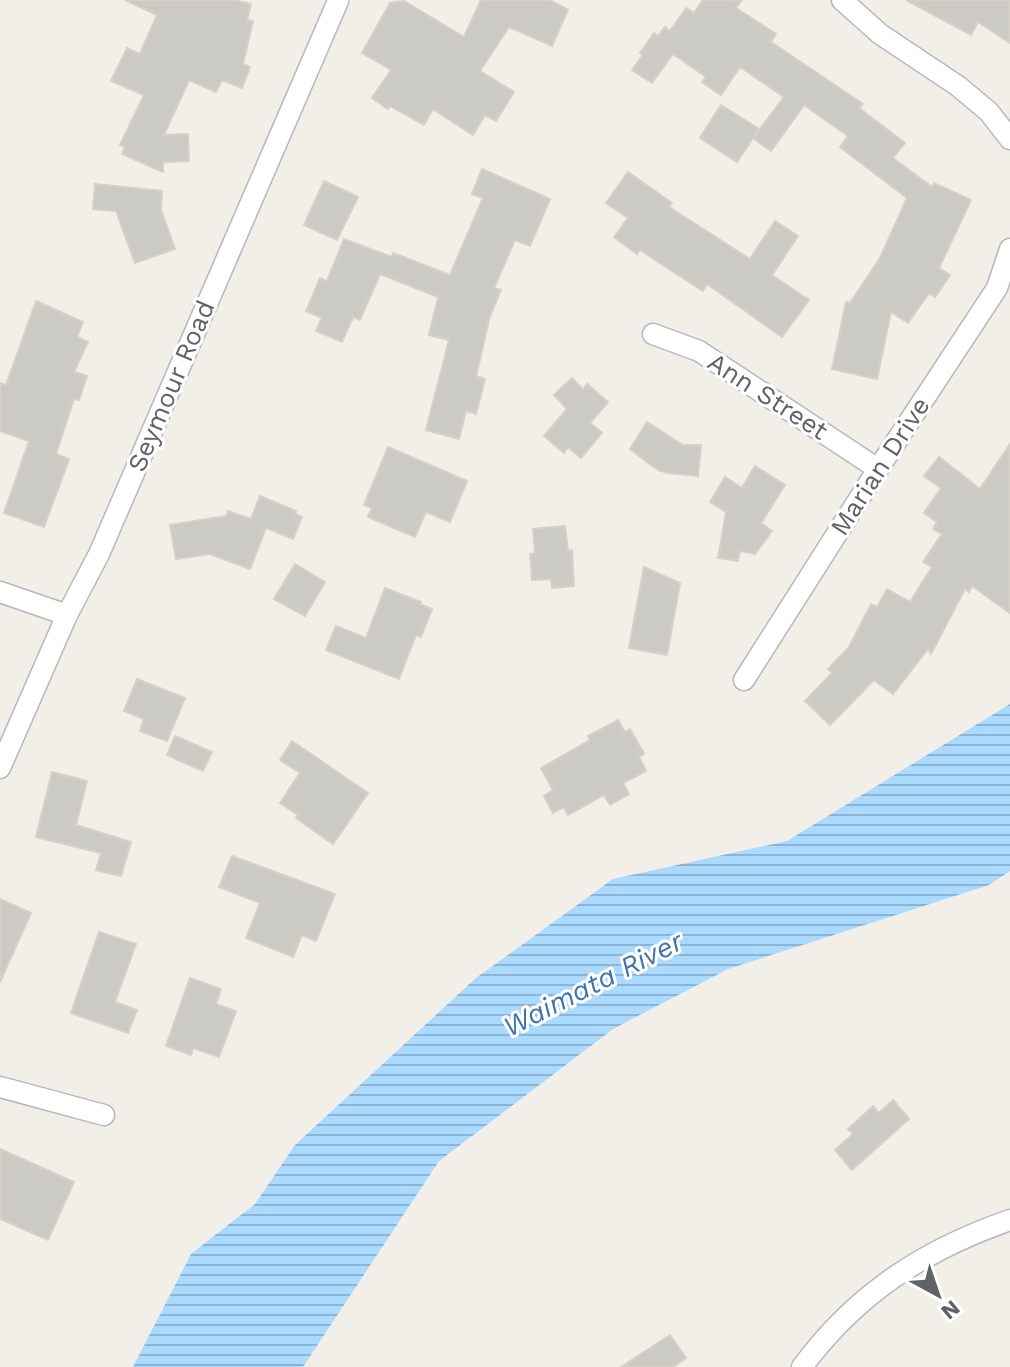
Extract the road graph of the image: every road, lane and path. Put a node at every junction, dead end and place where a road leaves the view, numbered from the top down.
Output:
1 (842, 0) edge
2 (338, 1) edge
3 (1010, 139) edge
4 (1010, 249) edge
5 (653, 334) dead end
6 (878, 469) junction
7 (0, 592) edge
8 (67, 615) junction
9 (744, 680) dead end
10 (0, 768) edge
11 (0, 1087) edge
12 (104, 1115) dead end
13 (1010, 1220) edge
14 (802, 1367) edge

1 - 3 street
2 - 8 street, Seymour Road
4 - 6 street, Marian Drive
5 - 6 street, Ann Street
6 - 9 street, Marian Drive
7 - 8 street
8 - 10 street, Seymour Road
11 - 12 street
13 - 14 street

